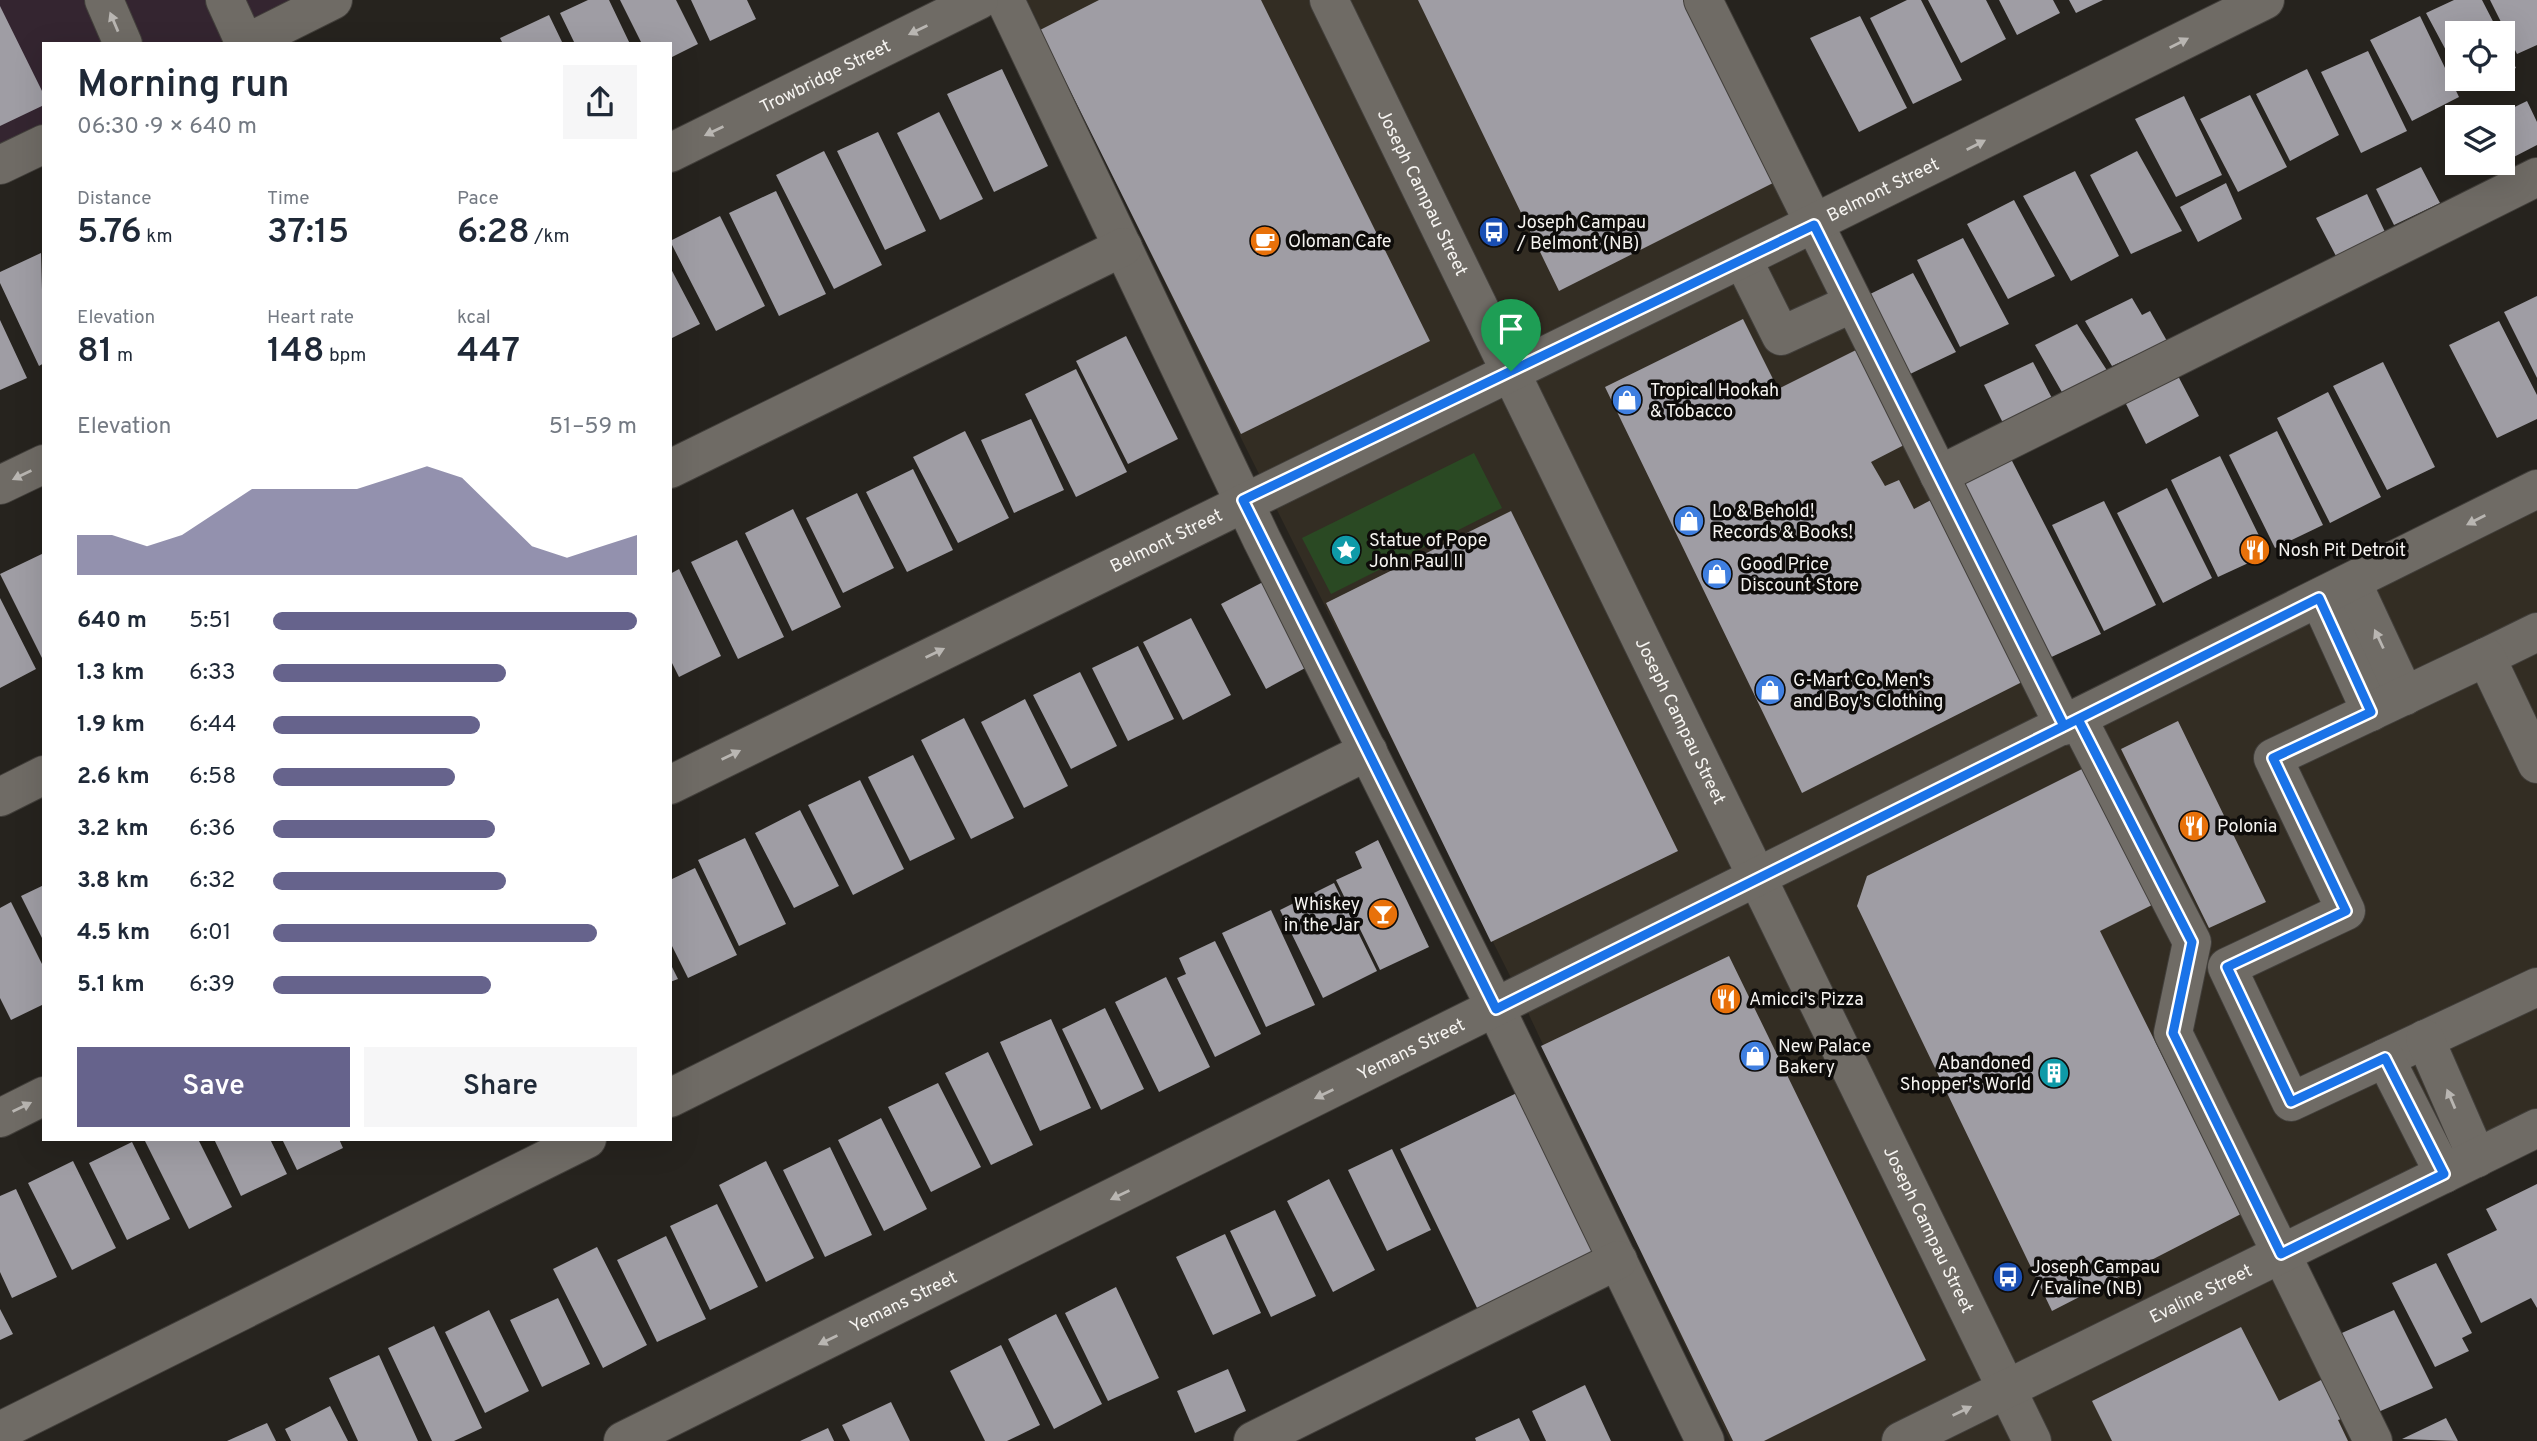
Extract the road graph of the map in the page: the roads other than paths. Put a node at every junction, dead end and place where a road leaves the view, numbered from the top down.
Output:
1 (104, 0) edge
2 (333, 0) edge
3 (979, 0) edge
4 (1005, 0) edge
5 (1329, 0) edge
6 (1703, 0) edge
7 (2265, 0) edge
8 (227, 1) edge
9 (122, 42) edge
10 (244, 42) edge
11 (249, 42) edge
12 (42, 145) edge
13 (672, 152) edge
14 (0, 165) edge
15 (2537, 177) edge
16 (1814, 225) junction
17 (1123, 247) junction
18 (1743, 260) junction
19 (1853, 303) junction
20 (1511, 371) junction
21 (42, 465) edge
22 (672, 468) edge
23 (1939, 475) junction
24 (0, 485) edge
25 (2537, 489) edge
26 (1243, 500) junction
27 (2336, 590) junction
28 (2537, 632) edge
29 (2486, 657) junction
30 (2388, 704) junction
31 (2071, 722) junction
32 (1368, 751) junction
33 (2537, 764) edge
34 (42, 776) edge
35 (672, 784) edge
36 (0, 797) edge
37 (1758, 879) junction
38 (2192, 942) junction
39 (2227, 967) junction
40 (2537, 986) edge
41 (1496, 1009) junction
42 (2425, 1039) junction
43 (2385, 1058) junction
44 (42, 1097) edge
45 (672, 1097) edge
46 (0, 1118) edge
47 (2537, 1128) edge
48 (583, 1141) edge
49 (2461, 1166) junction
50 (2281, 1254) junction
51 (1618, 1261) junction
52 (2007, 1388) junction
53 (0, 1431) edge
54 (624, 1441) edge
55 (1253, 1441) edge
56 (1705, 1441) edge
57 (1901, 1441) edge
58 (2032, 1441) edge
59 (2373, 1441) edge

9 -> 1 street
2 - 11 street
3 -> 13 street, Trowbridge Street
4 - 17 street
5 - 20 street, Joseph Campau Street
6 - 16 street
16 -> 7 street, Belmont Street
8 - 10 street
12 - 14 street
15 - 23 street
16 - 18 street, Belmont Street
16 - 19 street
17 - 22 street
17 - 26 street
18 - 19 street
18 - 20 street, Belmont Street
19 - 23 street
20 - 26 street, Belmont Street
20 - 37 street, Joseph Campau Street
21 -> 24 street
23 - 31 street
25 -> 27 street, Yemans Street
26 - 32 street
35 -> 26 street, Belmont Street
27 - 30 street
27 - 31 street, Yemans Street
28 - 29 street
29 - 30 street
29 - 33 street
30 - 39 street
31 - 37 street, Yemans Street
31 - 38 street
32 - 41 street
32 - 45 street
34 - 36 street
37 - 41 street, Yemans Street
37 - 52 street, Joseph Campau Street
38 - 39 street
38 - 50 street
39 - 43 street
40 - 42 street
41 - 51 street
41 -> 54 street, Yemans Street
42 - 43 street
49 -> 42 street
43 - 49 street
46 -> 44 street
47 - 49 street, Evaline Street
48 - 53 street
49 - 50 street, Evaline Street
50 - 52 street, Evaline Street
50 - 59 street
51 - 55 street
51 - 56 street
57 -> 52 street, Evaline Street
52 - 58 street, Joseph Campau Street

